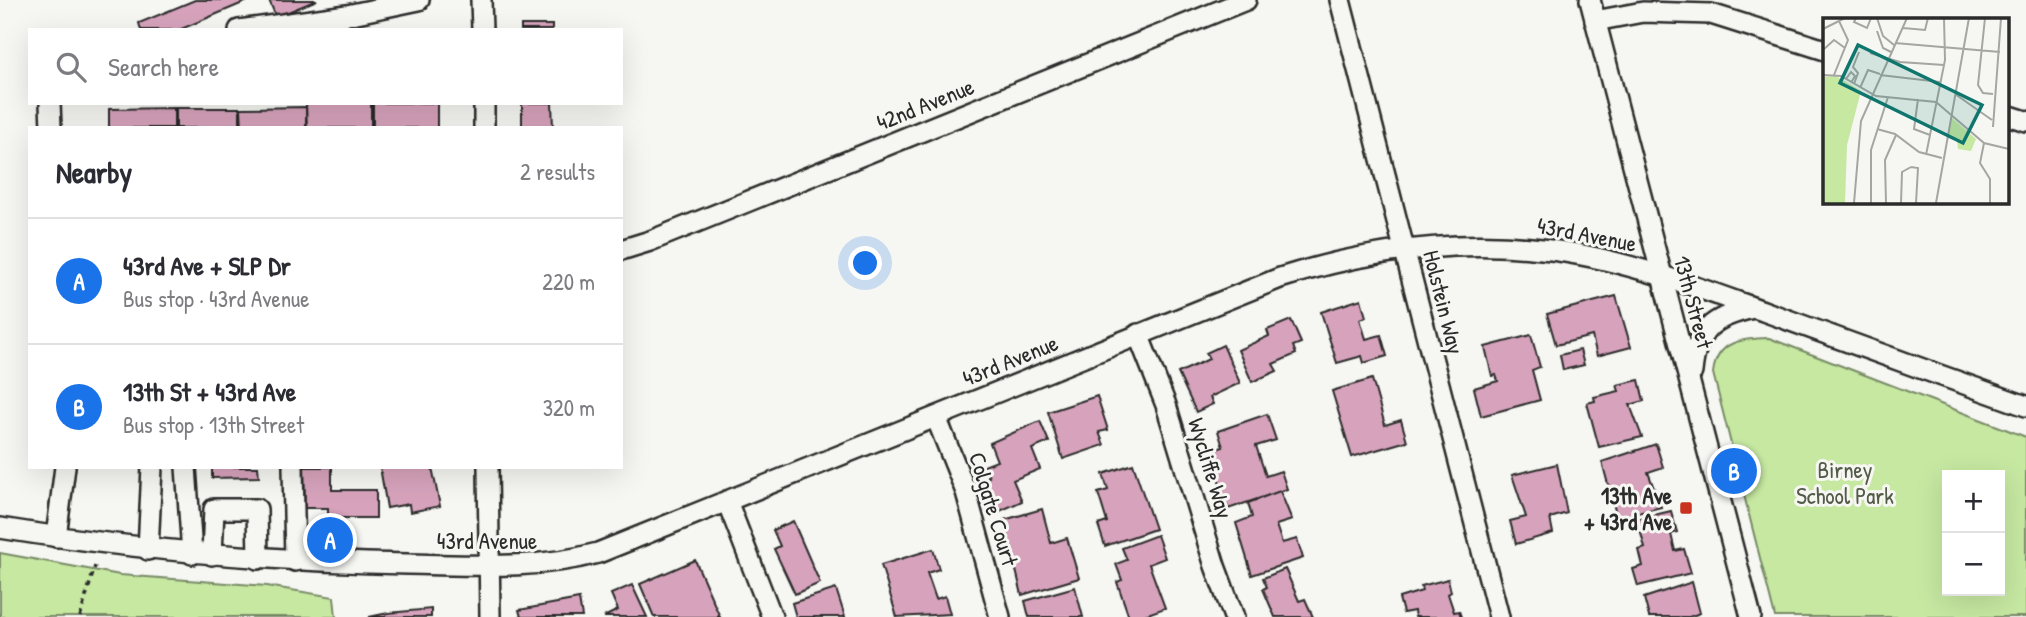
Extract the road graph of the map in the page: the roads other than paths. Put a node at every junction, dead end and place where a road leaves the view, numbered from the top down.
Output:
1 (419, 0) edge
2 (481, 0) edge
3 (1246, 0) edge
4 (1340, 0) edge
5 (1590, 0) edge
6 (1595, 21) junction
7 (253, 28) edge
8 (482, 28) edge
9 (1823, 50) edge
10 (50, 105) edge
11 (484, 105) edge
12 (2008, 115) edge
13 (2026, 121) edge
14 (51, 126) edge
15 (484, 126) edge
16 (623, 249) edge
17 (1405, 249) junction
18 (1662, 275) junction
19 (1753, 308) junction
20 (1138, 334) junction
21 (1691, 387) junction
22 (2026, 406) edge
23 (936, 417) junction
24 (65, 469) edge
25 (152, 469) edge
26 (186, 469) edge
27 (293, 469) edge
28 (488, 469) edge
29 (727, 501) junction
30 (0, 528) edge
31 (56, 537) junction
32 (148, 550) junction
33 (192, 554) junction
34 (212, 555) junction
35 (258, 559) junction
36 (295, 561) junction
37 (489, 566) junction
38 (490, 617) edge
39 (772, 617) edge
40 (1000, 617) edge
41 (1234, 617) edge
42 (1499, 617) edge
43 (1751, 617) edge

1 - 7 street
2 - 8 street
3 - 16 street, 42nd Avenue
4 - 17 street, Holstein Way
5 - 6 street, 13th Street
6 - 9 street
6 - 18 street, 13th Street
10 - 14 street
11 - 15 street
12 - 13 street
17 - 18 street, 43rd Avenue
17 - 20 street, 43rd Avenue
17 - 42 street, Holstein Way
18 - 19 street, 43rd Avenue
18 - 21 street, 13th Street
19 - 21 street
19 - 22 street, 43rd Avenue
20 - 23 street, 43rd Avenue
20 - 41 street, Wycliffe Way
21 - 43 street, 13th Street
23 - 29 street, 43rd Avenue
23 - 40 street, Colgate Court
24 - 31 street
25 - 32 street
26 - 33 street
27 - 36 street
28 - 37 street
29 - 37 street, 43rd Avenue
29 - 39 street
30 - 31 street, 43rd Avenue
31 - 32 street, 43rd Avenue
32 - 33 street, 43rd Avenue
33 - 34 street, 43rd Avenue
34 - 35 street, 43rd Avenue
34 - 35 street
35 - 36 street, 43rd Avenue
36 - 37 street, 43rd Avenue
37 - 38 street

